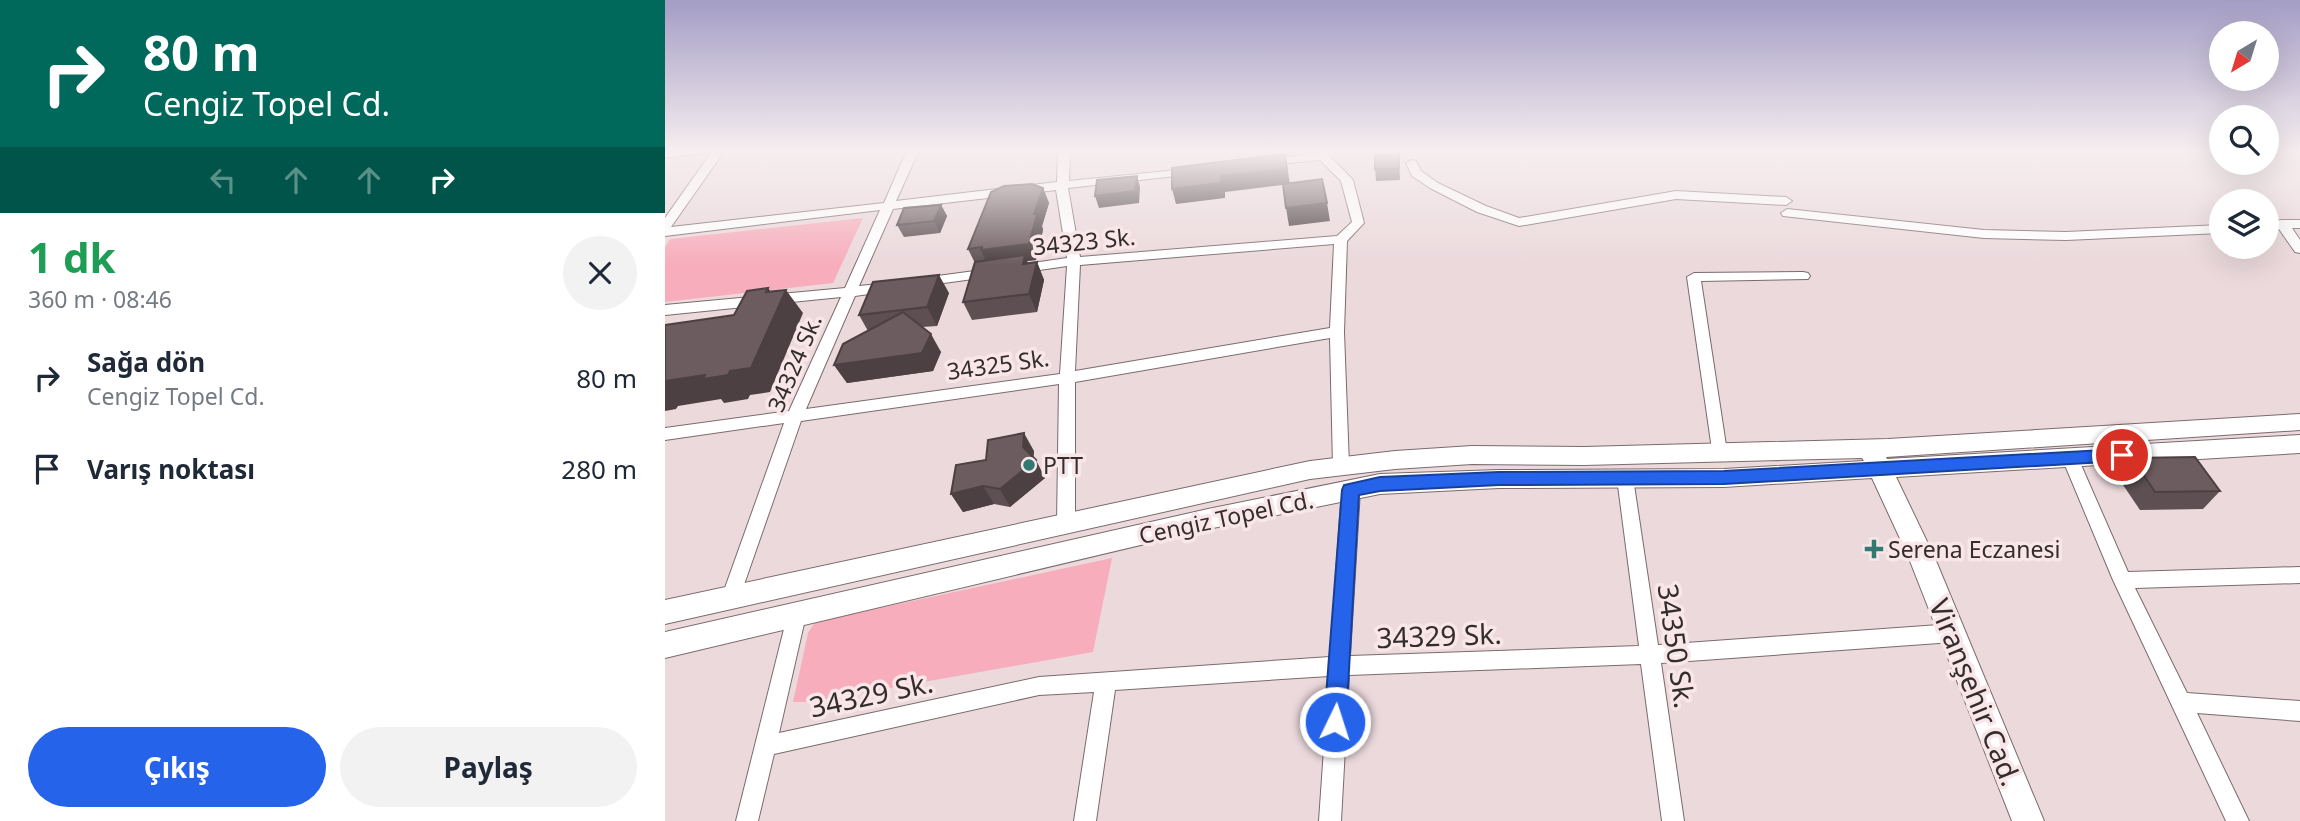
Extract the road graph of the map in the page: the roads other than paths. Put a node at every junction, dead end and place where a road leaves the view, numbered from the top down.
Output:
1 (692, 188) edge
2 (897, 188) edge
3 (1029, 188) edge
4 (1063, 188) edge
5 (1349, 188) edge
6 (1442, 188) edge
7 (890, 206) junction
8 (2279, 224) edge
9 (2282, 224) junction
10 (2300, 224) edge
11 (665, 227) edge
12 (2209, 230) edge
13 (665, 232) edge
14 (1341, 240) junction
15 (2300, 249) edge
16 (1074, 261) junction
17 (1803, 276) dead end
18 (849, 292) junction
19 (665, 310) edge
20 (1337, 332) junction
21 (1067, 378) junction
22 (795, 416) junction
23 (2300, 422) edge
24 (665, 434) edge
25 (2300, 443) edge
26 (1719, 453) junction
27 (2070, 458) junction
28 (1875, 459) junction
29 (1341, 466) junction
30 (1625, 478) junction
31 (1350, 490) junction
32 (1066, 525) junction
33 (2300, 575) edge
34 (2122, 580) junction
35 (730, 598) junction
36 (665, 612) edge
37 (796, 615) junction
38 (1953, 634) junction
39 (665, 645) edge
40 (1650, 655) junction
41 (1339, 666) junction
42 (1106, 682) junction
43 (2181, 702) junction
44 (2300, 711) edge
45 (765, 746) junction
46 (747, 821) edge
47 (1085, 821) edge
48 (1330, 821) edge
49 (1673, 821) edge
50 (2028, 821) edge
51 (2238, 821) edge

1 - 11 street
2 - 7 street, 34324 Sk.
3 - 7 street
4 - 16 street
5 - 14 street
6 - 12 street
7 - 13 street
7 - 18 street, 34324 Sk.
8 - 9 street
9 - 10 street
9 - 15 street
14 - 16 street, 34323 Sk.
14 - 20 street
16 - 18 street, 34323 Sk.
16 - 21 street
17 - 26 street
18 - 19 street, 34323 Sk.
18 - 22 street, 34324 Sk.
20 - 21 street, 34325 Sk.
20 - 29 street
21 - 22 street, 34325 Sk.
21 - 32 street
22 - 24 street, 34325 Sk.
22 - 35 street, 34324 Sk.
23 - 28 street, Cengiz Topel Cd.
25 - 27 street, Cengiz Topel Cd.
26 - 28 street, Cengiz Topel Cd.
26 - 29 street, Cengiz Topel Cd.
27 - 28 street, Cengiz Topel Cd.
27 - 34 street
28 - 30 street, Cengiz Topel Cd.
28 - 38 street, Viranşehir Cad.
29 - 32 street, Cengiz Topel Cd.
30 - 31 street, Cengiz Topel Cd.
30 - 40 street, 34350 Sk.
31 - 37 street, Cengiz Topel Cd.
31 - 41 street
32 - 35 street, Cengiz Topel Cd.
33 - 34 street
34 - 43 street
35 - 36 street, Cengiz Topel Cd.
37 - 39 street, Cengiz Topel Cd.
37 - 45 street
38 - 40 street, 34329 Sk.
38 - 50 street, Viranşehir Cad.
40 - 41 street, 34329 Sk.
40 - 49 street, 34350 Sk.
41 - 42 street, 34329 Sk.
41 - 48 street
42 - 45 street, 34329 Sk.
42 - 47 street
43 - 44 street
43 - 51 street
45 - 46 street

